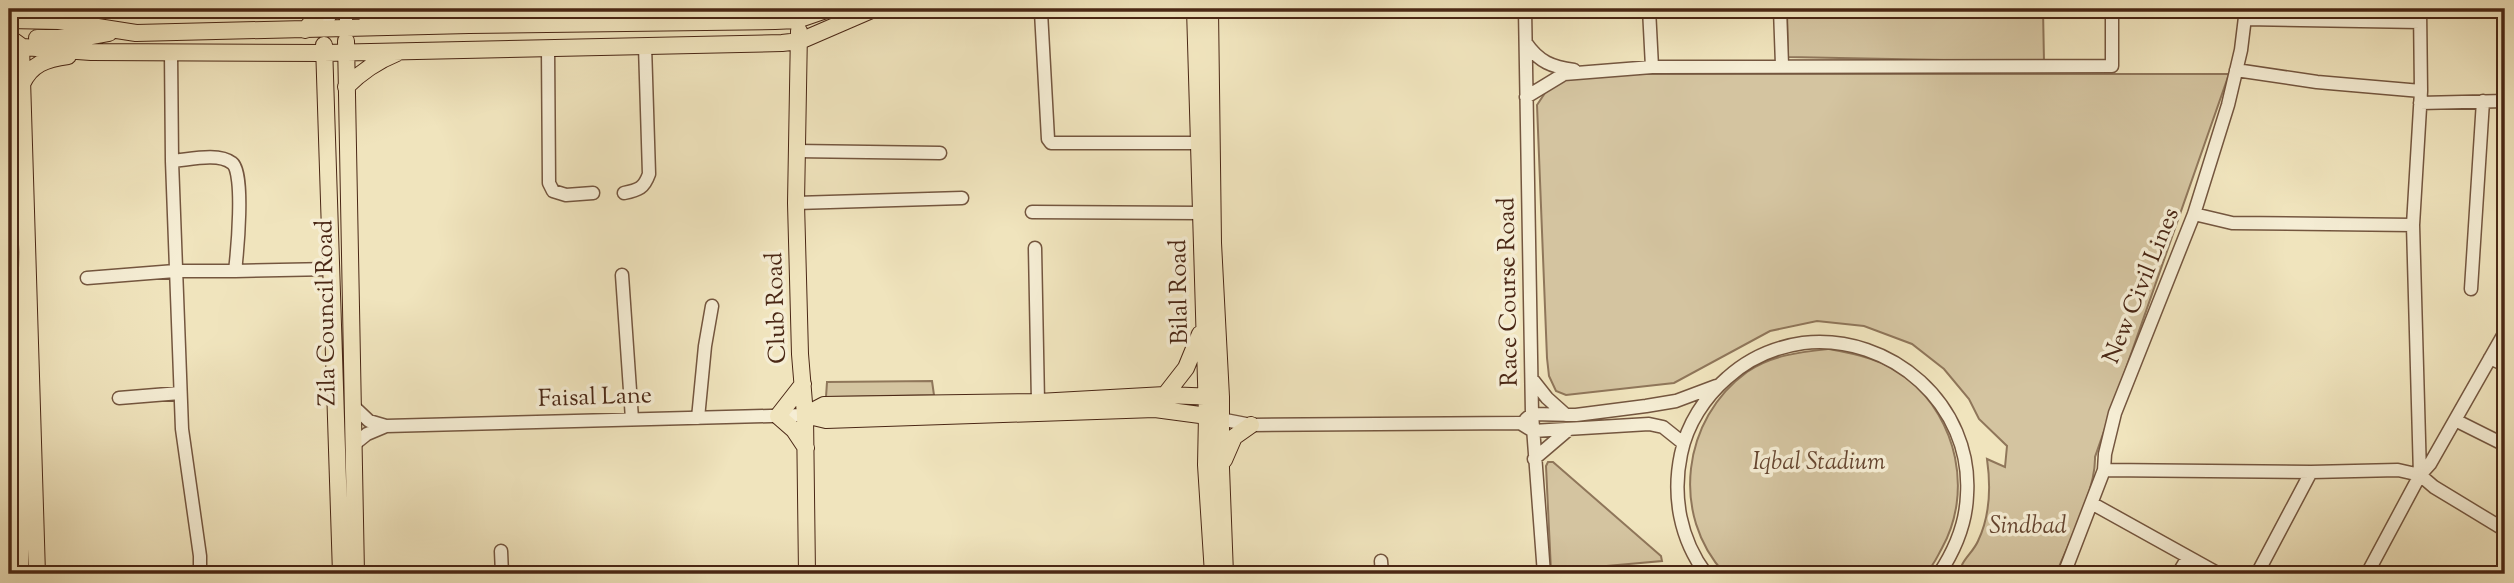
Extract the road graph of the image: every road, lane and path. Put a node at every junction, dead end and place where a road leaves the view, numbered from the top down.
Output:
1 (320, 9) edge
2 (333, 9) edge
3 (346, 9) edge
4 (361, 9) edge
5 (829, 9) edge
6 (874, 9) edge
7 (1043, 9) edge
8 (1195, 9) edge
9 (1210, 9) edge
10 (1525, 9) edge
11 (1649, 9) edge
12 (1780, 9) edge
13 (2112, 9) edge
14 (2245, 14) edge
15 (2420, 15) edge
16 (9, 20) edge
17 (797, 20) junction
18 (384, 27) junction
19 (324, 29) junction
20 (346, 29) junction
21 (305, 30) junction
22 (123, 31) junction
23 (800, 41) junction
24 (12, 43) edge
25 (1526, 43) junction
26 (645, 46) junction
27 (548, 48) junction
28 (406, 50) junction
29 (345, 51) junction
30 (91, 52) junction
31 (171, 52) junction
32 (324, 52) junction
33 (1782, 65) junction
34 (1652, 67) junction
35 (2236, 70) junction
36 (1582, 72) junction
37 (21, 86) junction
38 (346, 87) junction
39 (1526, 97) junction
40 (2421, 97) junction
41 (2483, 101) junction
42 (2505, 101) edge
43 (1199, 143) junction
44 (796, 151) junction
45 (940, 153) dead end
46 (172, 160) junction
47 (593, 193) dead end
48 (624, 193) dead end
49 (962, 198) dead end
50 (796, 202) junction
51 (9, 206) edge
52 (1032, 212) dead end
53 (1201, 213) junction
54 (2193, 215) junction
55 (2413, 225) junction
56 (10, 246) edge
57 (1035, 248) dead end
58 (331, 269) junction
59 (175, 271) junction
60 (235, 271) junction
61 (622, 275) dead end
62 (87, 278) dead end
63 (2471, 289) dead end
64 (712, 306) dead end
65 (1203, 325) junction
66 (2505, 332) edge
67 (12, 354) edge
68 (2490, 358) junction
69 (2505, 365) edge
70 (1532, 378) junction
71 (803, 384) junction
72 (1718, 385) junction
73 (180, 393) junction
74 (1166, 395) junction
75 (1213, 396) junction
76 (119, 398) dead end
77 (1038, 402) junction
78 (351, 404) junction
79 (1188, 413) junction
80 (1532, 414) junction
81 (805, 415) junction
82 (1566, 415) junction
83 (778, 416) junction
84 (1214, 417) junction
85 (698, 418) junction
86 (632, 419) junction
87 (2455, 420) junction
88 (1520, 423) junction
89 (1251, 425) junction
90 (386, 426) junction
91 (1568, 430) junction
92 (1533, 431) junction
93 (1683, 443) junction
94 (2505, 445) edge
95 (352, 446) junction
96 (806, 448) junction
97 (1534, 459) junction
98 (1214, 466) junction
99 (2104, 470) junction
100 (2311, 472) junction
101 (2420, 475) junction
102 (2093, 504) junction
103 (2505, 530) edge
104 (501, 551) dead end
105 (2188, 557) junction
106 (1705, 573) edge
107 (20, 574) edge
108 (37, 574) edge
109 (200, 574) edge
110 (341, 574) edge
111 (356, 574) edge
112 (502, 574) edge
113 (807, 574) edge
114 (1213, 574) edge
115 (1225, 574) edge
116 (1544, 574) edge
117 (1660, 574) edge
118 (1939, 574) edge
119 (2064, 574) edge
120 (2178, 574) edge
121 (2219, 574) edge
122 (2256, 574) edge
123 (2367, 574) edge

1 - 21 main road
2 - 19 street
3 - 20 street
4 - 18 main road
5 - 17 main road
6 - 23 main road
7 - 43 street
8 - 43 main road, Bilal Road
9 - 75 main road, Bilal Road
10 - 25 street, Race Course Road
11 - 34 street
12 - 33 street
13 - 33 street
14 - 15 street
14 - 35 street, New Civil Lines
15 - 40 street
16 - 22 main road
17 - 18 main road
17 - 23 main road, Club Road
18 - 20 main road
19 - 20 main road
19 - 21 main road
19 - 32 main road, Zila Council Road
20 - 29 main road, Zila Council Road
21 - 22 main road
22 - 24 main road
23 - 26 main road
23 - 44 main road, Club Road
24 - 30 main road
24 - 37 main road
25 - 36 street
25 - 39 street, Race Course Road
26 - 27 main road
26 - 48 street
27 - 28 main road
27 - 47 street
28 - 29 main road
28 - 38 main road
29 - 32 main road
29 - 38 main road, Zila Council Road
30 - 31 main road
30 - 37 main road
31 - 32 main road
31 - 46 street
32 - 58 main road, Zila Council Road
33 - 34 street
34 - 36 street
35 - 40 street
35 - 54 street, New Civil Lines
36 - 39 street
37 - 108 main road
38 - 78 main road, Zila Council Road
39 - 70 street, Race Course Road
40 - 41 street
40 - 55 street
41 - 42 street
41 - 63 street
43 - 53 main road, Bilal Road
44 - 45 street
44 - 50 main road, Club Road
46 - 59 street
46 - 60 street
49 - 50 street
50 - 71 main road, Club Road
51 - 56 main road
52 - 53 street
53 - 65 main road, Bilal Road
54 - 55 street
54 - 99 street, New Civil Lines
55 - 101 street
56 - 67 main road
57 - 77 street
58 - 60 street
58 - 110 main road, Zila Council Road
59 - 60 street
59 - 62 street
59 - 73 street
61 - 86 street
64 - 85 street
65 - 74 main road
65 - 75 main road, Bilal Road
66 - 68 street
67 - 107 main road
68 - 69 street
68 - 87 street
70 - 80 street, Race Course Road
70 - 82 street
71 - 81 main road, Club Road
71 - 83 main road
72 - 82 street
72 - 93 street
72 - 118 street
73 - 76 street
73 - 109 street
74 - 75 main road, Faisal Lane
74 - 77 main road, Faisal Lane
75 - 84 main road, Bilal Road
77 - 81 main road, Faisal Lane
78 - 90 street, Faisal Lane
78 - 95 main road, Zila Council Road
79 - 81 main road, Faisal Lane
79 - 84 main road, Faisal Lane
79 - 98 main road
80 - 82 street
80 - 88 street
80 - 92 street, Race Course Road
81 - 83 street, Faisal Lane
81 - 96 main road, Club Road
83 - 85 street, Faisal Lane
83 - 96 main road
84 - 89 street
84 - 98 main road, Bilal Road
85 - 86 street, Faisal Lane
86 - 90 street, Faisal Lane
87 - 94 street
87 - 101 street
88 - 89 street
88 - 92 street
89 - 98 main road
90 - 95 street, Faisal Lane
91 - 92 street
91 - 93 street
91 - 97 street
92 - 97 street, Race Course Road
93 - 106 street
95 - 111 main road, Zila Council Road
96 - 113 main road, Club Road
97 - 116 street, Race Course Road
98 - 114 main road, Bilal Road
98 - 115 main road, Bilal Road
99 - 100 street
99 - 102 street, New Civil Lines
100 - 101 street
100 - 122 street
101 - 103 street
101 - 123 street
102 - 105 street
102 - 119 street, New Civil Lines
104 - 112 street
105 - 120 street
105 - 121 street
106 - 117 street

